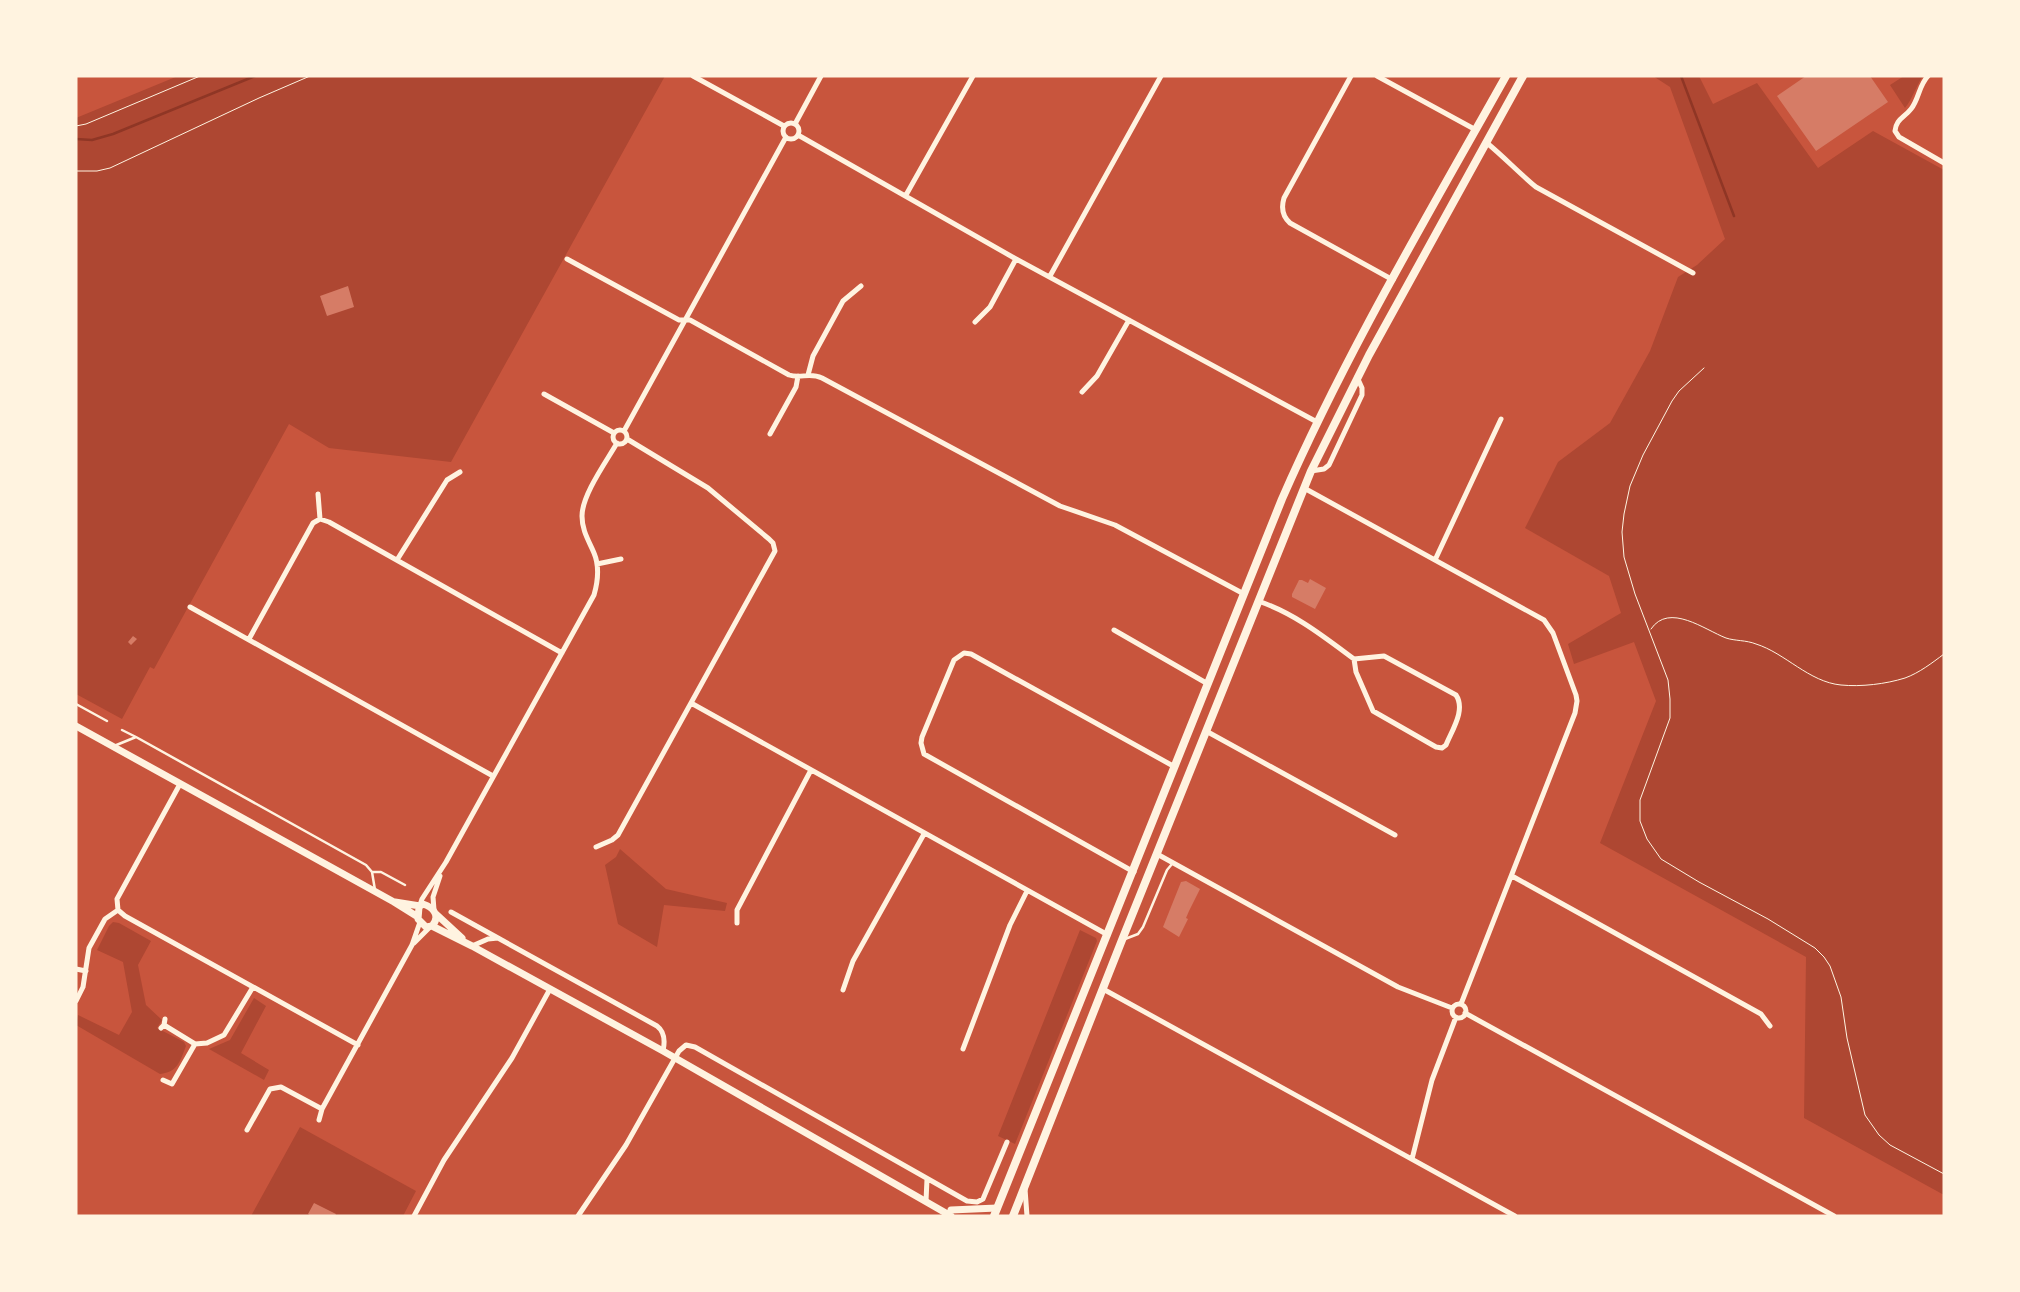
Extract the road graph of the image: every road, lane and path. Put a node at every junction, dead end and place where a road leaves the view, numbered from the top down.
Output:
1 (200, 76) edge
2 (310, 76) edge
3 (693, 76) edge
4 (821, 76) edge
5 (973, 76) edge
6 (1161, 76) edge
7 (1351, 76) edge
8 (1377, 76) edge
9 (1506, 76) edge
10 (1523, 76) edge
11 (1928, 76) edge
12 (795, 124) junction
13 (76, 126) edge
14 (784, 126) junction
15 (1476, 130) junction
16 (798, 135) junction
17 (786, 137) junction
18 (1487, 143) junction
19 (1944, 163) edge
20 (76, 171) edge
21 (906, 195) junction
22 (567, 259) dead end
23 (1016, 259) junction
24 (1693, 274) dead end
25 (1050, 276) junction
26 (1393, 280) junction
27 (861, 286) dead end
28 (685, 320) junction
29 (1129, 320) junction
30 (975, 322) dead end
31 (1704, 368) dead end
32 (808, 375) junction
33 (798, 376) junction
34 (1357, 377) junction
35 (1082, 392) dead end
36 (544, 394) dead end
37 (1501, 418) dead end
38 (1317, 422) junction
39 (1331, 429) junction
40 (624, 431) junction
41 (614, 433) junction
42 (770, 434) dead end
43 (627, 439) junction
44 (617, 442) junction
45 (1312, 470) junction
46 (460, 472) dead end
47 (1304, 488) junction
48 (318, 494) dead end
49 (320, 519) junction
50 (621, 559) dead end
51 (397, 560) junction
52 (1435, 560) junction
53 (597, 564) junction
54 (1244, 594) junction
55 (1258, 601) junction
56 (190, 606) dead end
57 (1650, 629) junction
58 (1114, 630) dead end
59 (249, 639) junction
60 (562, 652) junction
61 (1944, 654) edge
62 (1354, 659) junction
63 (1208, 684) junction
64 (691, 703) junction
65 (76, 704) edge
66 (107, 721) dead end
67 (76, 726) edge
68 (122, 730) dead end
69 (1206, 731) junction
70 (136, 737) junction
71 (112, 746) junction
72 (1175, 767) junction
73 (812, 770) junction
74 (1190, 773) junction
75 (493, 776) junction
76 (180, 784) junction
77 (924, 834) junction
78 (1395, 835) dead end
79 (596, 847) dead end
80 (1157, 854) junction
81 (446, 862) junction
82 (1173, 863) junction
83 (372, 872) junction
84 (1134, 872) junction
85 (1512, 876) junction
86 (405, 885) dead end
87 (1028, 891) junction
88 (375, 892) junction
89 (394, 902) junction
90 (420, 906) junction
91 (118, 910) junction
92 (435, 912) junction
93 (451, 912) dead end
94 (419, 920) junction
95 (737, 923) dead end
96 (431, 927) junction
97 (1108, 935) junction
98 (498, 938) junction
99 (1122, 940) junction
100 (412, 945) junction
101 (471, 945) junction
102 (76, 969) edge
103 (86, 971) junction
104 (1088, 983) junction
105 (253, 988) junction
106 (550, 989) junction
107 (1103, 989) junction
108 (843, 990) dead end
109 (76, 1001) edge
110 (1461, 1004) junction
111 (1452, 1008) junction
112 (1465, 1013) junction
113 (1456, 1018) junction
114 (163, 1024) dead end
115 (1770, 1026) dead end
116 (195, 1044) junction
117 (358, 1045) junction
118 (963, 1049) dead end
119 (663, 1051) junction
120 (674, 1058) junction
121 (163, 1080) dead end
122 (322, 1109) junction
123 (319, 1120) dead end
124 (247, 1130) dead end
125 (1007, 1142) dead end
126 (1412, 1159) junction
127 (1944, 1174) edge
128 (927, 1179) junction
129 (1025, 1186) junction
130 (926, 1201) junction
131 (996, 1212) edge
132 (951, 1213) edge
133 (414, 1216) edge
134 (578, 1216) edge
135 (966, 1216) edge
136 (1013, 1216) edge
137 (1026, 1216) edge
138 (1515, 1216) edge
139 (1834, 1216) edge

1 - 13 path
2 - 20 path
3 - 14 street
4 - 12 street
5 - 21 street
6 - 25 street
7 - 26 street
8 - 15 street
9 - 15 main road
10 - 18 main road
11 - 19 street
12 - 14 street
12 - 16 street
14 - 17 street
15 - 18 main road
15 - 26 main road
16 - 17 street
16 - 21 street
17 - 28 street
18 - 24 street
18 - 34 main road
21 - 23 street
22 - 28 street
23 - 25 street
23 - 30 street
25 - 29 street
26 - 38 main road
27 - 32 street
28 - 33 street
28 - 40 street
29 - 35 street
29 - 38 street
31 - 57 path
32 - 33 street
32 - 54 street
33 - 42 street
34 - 39 main road
34 - 45 street
36 - 41 street
37 - 52 street
38 - 39 main road
38 - 54 main road
39 - 45 main road
40 - 41 street
40 - 43 street
41 - 44 street
43 - 44 street
43 - 64 street
44 - 53 street
45 - 47 main road
46 - 51 street
47 - 52 street
47 - 55 main road
48 - 49 street
49 - 51 street
49 - 59 street
50 - 53 street
51 - 60 street
52 - 85 street
53 - 60 street
54 - 55 main road
54 - 63 main road
55 - 62 street
55 - 69 main road
56 - 59 street
57 - 61 path
57 - 127 path
58 - 63 street
59 - 75 street
60 - 75 street
62 - 62 street
63 - 72 main road
64 - 73 street
64 - 79 street
65 - 66 lane
67 - 71 main road
68 - 70 lane
69 - 74 main road
69 - 78 street
70 - 71 lane
70 - 83 lane
71 - 76 main road
72 - 74 main road
72 - 84 main road
72 - 84 street
73 - 77 street
73 - 95 street
74 - 80 main road
75 - 81 street
76 - 88 main road
76 - 91 street
77 - 87 street
77 - 108 street
80 - 82 street
80 - 99 main road
81 - 90 street
81 - 92 street
82 - 99 lane
82 - 111 street
83 - 86 lane
83 - 88 lane
84 - 97 main road
85 - 110 street
85 - 115 street
87 - 97 street
87 - 118 street
88 - 89 main road
89 - 90 main road
89 - 94 main road
90 - 92 main road
90 - 94 main road
91 - 103 street
91 - 105 street
92 - 96 main road
92 - 101 main road
93 - 98 street
94 - 96 main road
94 - 100 street
96 - 100 street
96 - 101 main road
97 - 104 main road
98 - 101 street
98 - 119 street
99 - 107 main road
100 - 117 street
101 - 106 main road
102 - 103 street
103 - 109 street
104 - 107 main road
104 - 131 main road
105 - 116 street
105 - 117 street
106 - 119 main road
106 - 133 street
107 - 126 street
107 - 129 main road
110 - 111 street
110 - 112 street
111 - 113 street
112 - 113 street
112 - 139 street
113 - 126 street
114 - 116 street
116 - 121 street
117 - 122 street
119 - 120 main road
120 - 128 street
120 - 130 main road
120 - 134 street
122 - 123 street
122 - 124 street
125 - 128 street
126 - 138 street
128 - 130 street
129 - 136 main road
129 - 137 street
130 - 132 main road
131 - 132 main road
132 - 135 main road

